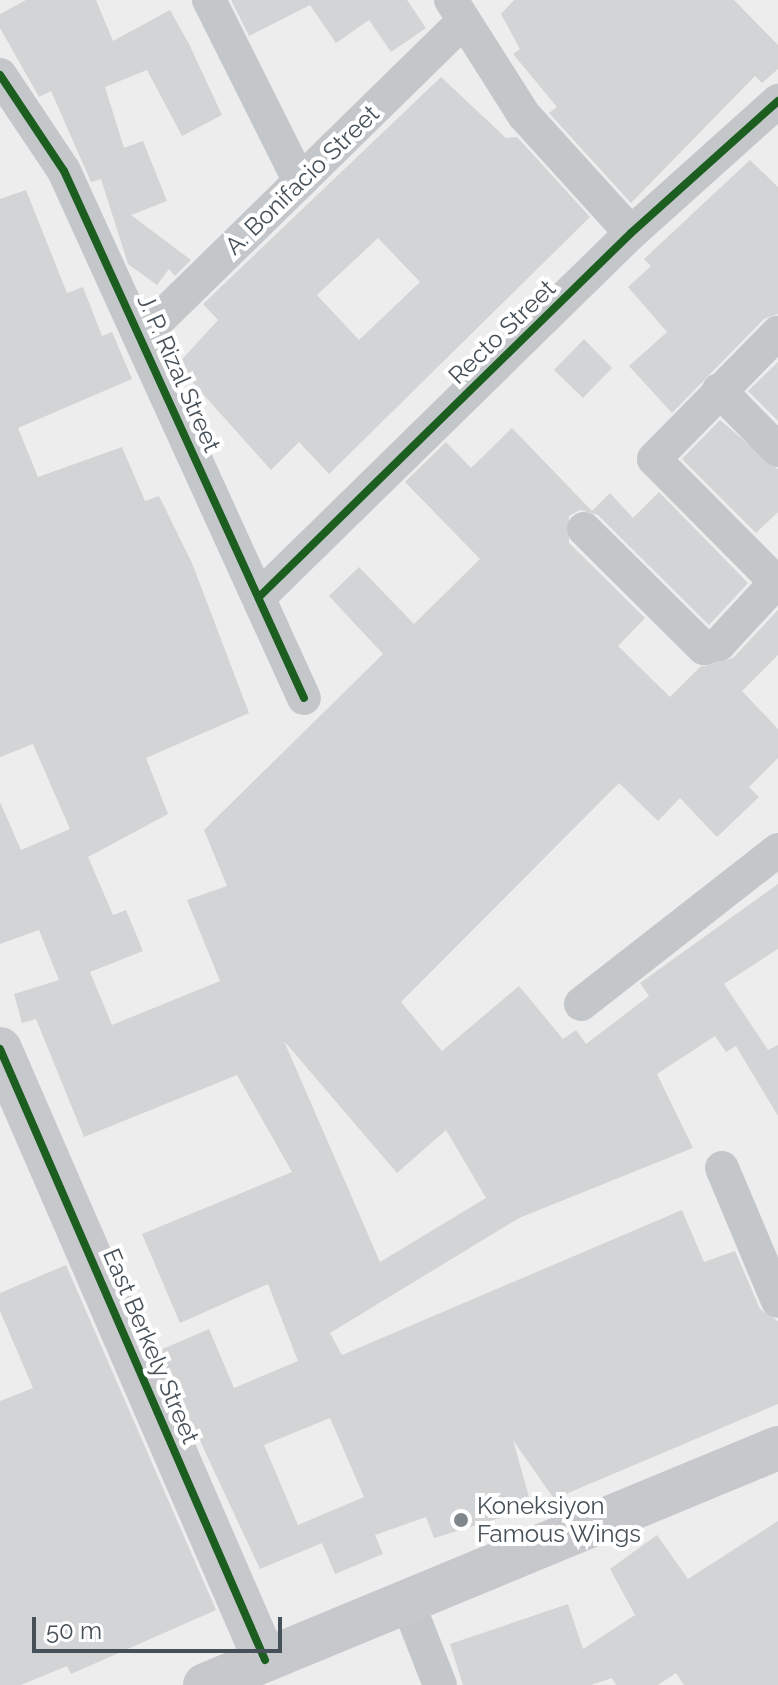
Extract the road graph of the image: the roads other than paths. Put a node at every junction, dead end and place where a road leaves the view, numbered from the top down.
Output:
1 (209, 0) edge
2 (457, 11) edge
3 (0, 75) edge
4 (778, 101) edge
5 (300, 182) junction
6 (631, 233) junction
7 (778, 333) edge
8 (141, 337) junction
9 (719, 390) junction
10 (778, 450) edge
11 (584, 529) dead end
12 (777, 581) edge
13 (259, 597) junction
14 (304, 698) dead end
15 (778, 850) edge
16 (581, 1004) dead end
17 (0, 1049) edge
18 (722, 1168) dead end
19 (778, 1301) edge
20 (778, 1448) edge
21 (407, 1601) junction
22 (265, 1660) junction
23 (205, 1685) edge
24 (440, 1685) edge

1 - 5 street
2 - 5 street, A. Bonifacio Street
2 - 6 street
3 - 8 street, J. P. Rizal Street
4 - 6 street, Recto Street
5 - 8 street, A. Bonifacio Street
6 - 13 street, Recto Street
7 - 9 street
8 - 13 street, J. P. Rizal Street
9 - 10 street
9 - 12 street
11 - 12 street
13 - 14 street, J. P. Rizal Street
15 - 16 street
17 - 22 street, East Berkely Street
18 - 19 street
20 - 21 street
21 - 22 street
21 - 24 street
22 - 23 street

